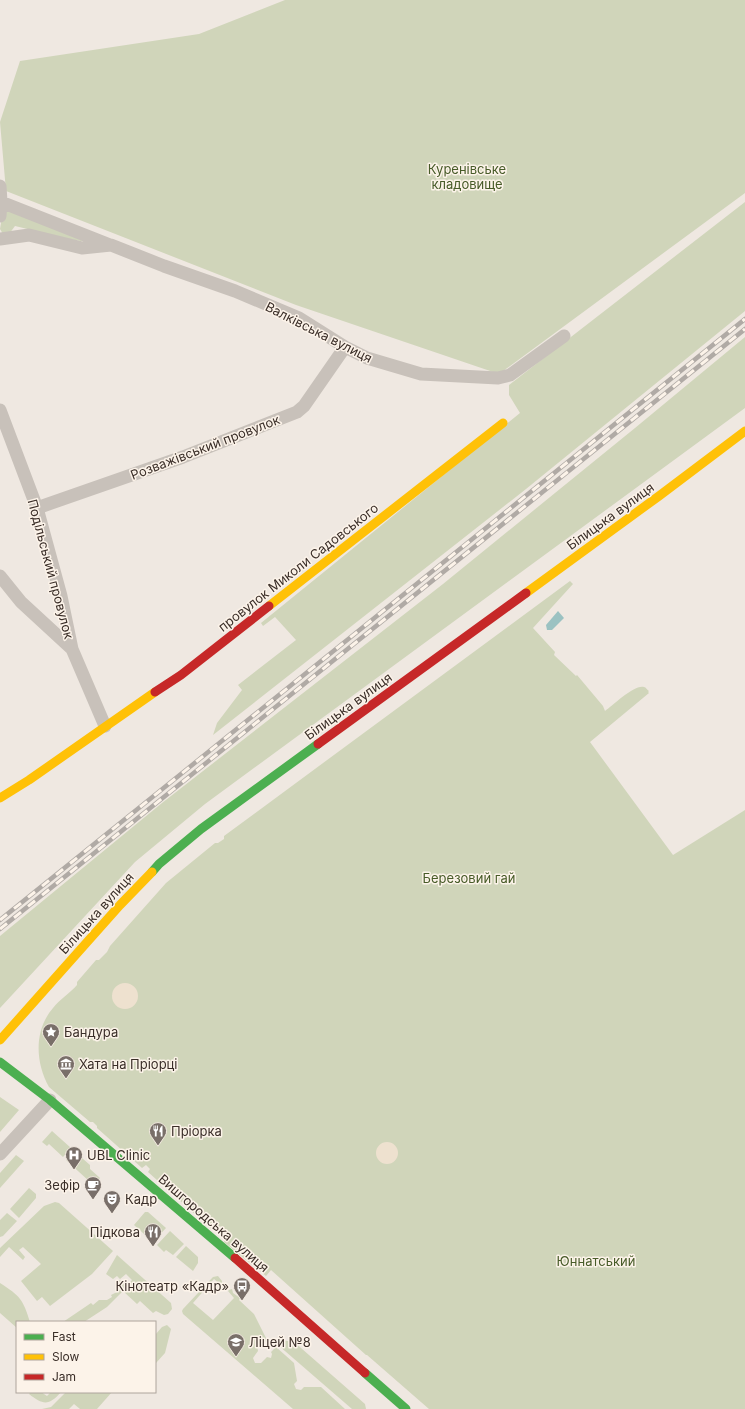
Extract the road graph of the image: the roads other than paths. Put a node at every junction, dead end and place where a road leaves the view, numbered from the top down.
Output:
1 (0, 186) edge
2 (1, 202) junction
3 (0, 216) edge
4 (0, 239) edge
5 (111, 245) junction
6 (564, 336) dead end
7 (345, 347) junction
8 (0, 410) edge
9 (503, 424) dead end
10 (745, 431) edge
11 (37, 508) junction
12 (0, 576) edge
13 (72, 649) junction
14 (106, 726) junction
15 (0, 798) edge
16 (0, 1040) edge
17 (0, 1062) edge
18 (50, 1100) junction
19 (0, 1154) edge
20 (403, 1408) edge

1 - 2 street
2 - 3 street
2 - 5 street
4 - 5 street, Валківська вулиця
5 - 7 street, Валківська вулиця
6 - 7 street, Валківська вулиця
7 - 11 street, Розважівський провулок
8 - 11 street, Подільський провулок
9 - 14 main road, провулок Миколи Садовського
10 - 16 main road, Білицька вулиця
11 - 13 street, Подільський провулок
12 - 13 street
13 - 14 street, Подільський провулок
14 - 15 main road
17 - 18 main road, Вишгородська вулиця
18 - 19 street
18 - 20 main road, Вишгородська вулиця

